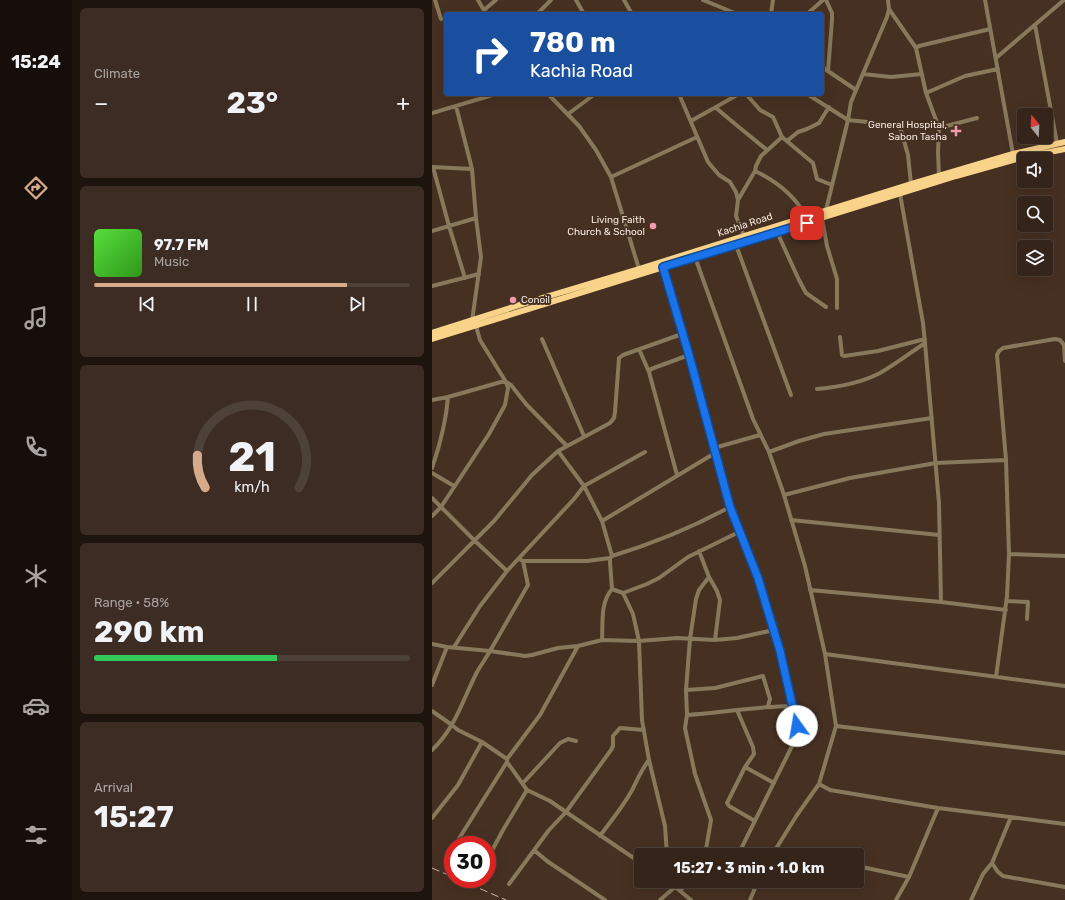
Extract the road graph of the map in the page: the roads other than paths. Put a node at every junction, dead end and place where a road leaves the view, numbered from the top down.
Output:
1 (435, 0) edge
2 (478, 0) edge
3 (496, 0) edge
4 (551, 0) edge
5 (576, 0) edge
6 (624, 0) edge
7 (703, 0) edge
8 (773, 0) edge
9 (824, 0) edge
10 (888, 0) edge
11 (985, 0) edge
12 (1064, 0) edge
13 (889, 9) junction
14 (485, 12) edge
15 (539, 12) edge
16 (583, 12) edge
17 (631, 12) edge
18 (731, 12) edge
19 (771, 12) edge
20 (809, 12) edge
21 (441, 19) dead end
22 (1035, 25) junction
23 (990, 28) junction
24 (916, 48) junction
25 (996, 58) junction
26 (824, 69) edge
27 (998, 69) junction
28 (828, 71) junction
29 (863, 74) junction
30 (922, 74) junction
31 (856, 90) junction
32 (926, 93) junction
33 (489, 96) edge
34 (550, 96) edge
35 (592, 96) edge
36 (680, 96) edge
37 (736, 96) edge
38 (748, 96) edge
39 (810, 96) edge
40 (456, 106) junction
41 (829, 107) junction
42 (716, 108) junction
43 (432, 113) edge
44 (568, 114) junction
45 (977, 118) dead end
46 (848, 120) junction
47 (691, 121) junction
48 (940, 128) junction
49 (697, 137) junction
50 (782, 137) junction
51 (787, 141) junction
52 (1065, 142) edge
53 (1057, 143) junction
54 (1065, 149) edge
55 (767, 150) junction
56 (1014, 154) junction
57 (432, 167) edge
58 (472, 169) junction
59 (755, 171) junction
60 (939, 176) junction
61 (611, 177) junction
62 (911, 184) junction
63 (832, 185) junction
64 (900, 194) junction
65 (738, 200) junction
66 (826, 210) junction
67 (806, 216) junction
68 (476, 218) junction
69 (822, 218) junction
70 (449, 226) junction
71 (432, 231) edge
72 (777, 232) junction
73 (744, 236) junction
74 (736, 244) junction
75 (695, 257) junction
76 (663, 267) junction
77 (639, 269) junction
78 (479, 274) junction
79 (465, 278) junction
80 (432, 286) edge
81 (826, 307) dead end
82 (837, 308) dead end
83 (487, 319) junction
84 (473, 324) junction
85 (432, 333) edge
86 (682, 334) junction
87 (840, 338) dead end
88 (432, 339) edge
89 (542, 339) dead end
90 (925, 341) junction
91 (639, 349) junction
92 (689, 355) junction
93 (1065, 361) edge
94 (649, 372) junction
95 (506, 382) junction
96 (817, 389) dead end
97 (791, 395) dead end
98 (448, 397) junction
99 (432, 400) edge
100 (932, 418) junction
101 (760, 435) junction
102 (584, 436) junction
103 (566, 445) junction
104 (715, 450) junction
105 (558, 451) junction
106 (645, 452) dead end
107 (769, 452) junction
108 (1006, 460) junction
109 (936, 463) junction
110 (432, 468) edge
111 (432, 473) edge
112 (677, 475) junction
113 (454, 486) junction
114 (584, 486) junction
115 (784, 495) junction
116 (432, 498) edge
117 (441, 507) junction
118 (730, 507) junction
119 (432, 516) edge
120 (791, 520) junction
121 (602, 521) junction
122 (739, 532) junction
123 (940, 535) junction
124 (474, 540) junction
125 (699, 550) junction
126 (1009, 554) junction
127 (1065, 556) edge
128 (611, 557) junction
129 (521, 560) junction
130 (507, 571) junction
131 (709, 576) junction
132 (432, 583) edge
133 (612, 589) junction
134 (810, 590) junction
135 (623, 593) junction
136 (1007, 601) junction
137 (941, 602) junction
138 (1006, 610) junction
139 (1027, 619) dead end
140 (774, 630) junction
141 (690, 639) junction
142 (602, 640) junction
143 (715, 640) junction
144 (639, 641) junction
145 (432, 644) edge
146 (578, 646) junction
147 (447, 647) junction
148 (454, 648) junction
149 (490, 651) junction
150 (825, 654) junction
151 (996, 677) junction
152 (432, 685) edge
153 (1065, 686) edge
154 (686, 690) junction
155 (768, 706) junction
156 (793, 706) junction
157 (737, 710) junction
158 (432, 711) edge
159 (687, 715) junction
160 (452, 725) junction
161 (836, 726) junction
162 (644, 730) junction
163 (576, 741) dead end
164 (482, 742) junction
165 (432, 750) edge
166 (1065, 753) edge
167 (507, 760) junction
168 (649, 760) junction
169 (745, 767) junction
170 (523, 783) junction
171 (774, 783) junction
172 (819, 784) junction
173 (527, 790) junction
174 (938, 808) junction
175 (566, 812) junction
176 (1011, 817) junction
177 (432, 818) edge
178 (755, 821) junction
179 (1065, 824) edge
180 (461, 836) edge
181 (600, 836) junction
182 (496, 843) edge
183 (667, 848) edge
184 (706, 848) edge
185 (742, 848) edge
186 (776, 848) edge
187 (534, 850) junction
188 (634, 858) edge
189 (992, 863) junction
190 (864, 867) edge
191 (909, 877) junction
192 (509, 884) dead end
193 (1065, 887) edge
194 (672, 888) edge
195 (676, 888) edge
196 (682, 888) edge
197 (755, 888) edge
198 (680, 891) junction
199 (605, 900) edge
200 (660, 900) edge
201 (691, 900) edge
202 (750, 900) edge
203 (896, 900) edge
204 (971, 900) edge

1 - 21 street
2 - 14 street
3 - 14 street
4 - 15 street
5 - 16 street
6 - 17 street
7 - 18 street
8 - 19 street
9 - 20 street
9 - 28 street
10 - 13 street
11 - 23 street
12 - 22 street
13 - 24 street
13 - 29 street
22 - 25 street
22 - 53 street
23 - 24 street
23 - 25 street
24 - 30 street
25 - 27 street
26 - 28 street
27 - 32 street
27 - 56 street
28 - 31 street
29 - 30 street
29 - 31 street
30 - 32 street
31 - 46 street
32 - 48 street
33 - 40 street
34 - 44 street
35 - 44 street
36 - 47 street
37 - 42 street
38 - 50 street
39 - 41 street
40 - 43 street
40 - 58 street
41 - 46 street
41 - 51 street
42 - 47 street
42 - 55 street
44 - 61 street
45 - 48 street
46 - 62 street
46 - 63 street
47 - 49 street
48 - 60 street
49 - 61 street
49 - 65 street
50 - 51 street
50 - 55 street
51 - 63 street
52 - 53 highway, Kachia Road
53 - 56 highway, Kachia Road
54 - 64 highway, Kachia Road
55 - 59 street
56 - 60 highway, Kachia Road
57 - 58 street
57 - 70 street
58 - 68 street
59 - 65 street
59 - 67 street
60 - 62 highway, Kachia Road
61 - 77 street
62 - 66 highway, Kachia Road
63 - 66 street
64 - 69 highway, Kachia Road
64 - 90 street
65 - 73 street
66 - 67 highway, Kachia Road
67 - 73 highway, Kachia Road
68 - 70 street
68 - 78 street
69 - 72 highway, Kachia Road
69 - 82 street
70 - 71 street
70 - 79 street
72 - 74 highway, Kachia Road
72 - 81 street
73 - 77 highway, Kachia Road
74 - 75 highway, Kachia Road
74 - 97 street
75 - 76 highway, Kachia Road
75 - 101 street
76 - 83 highway, Kachia Road
76 - 86 street
77 - 83 highway, Kachia Road
78 - 79 street
78 - 84 street
79 - 80 street
83 - 84 highway, Kachia Road
84 - 85 highway, Kachia Road
84 - 88 highway, Kachia Road
84 - 95 street
86 - 91 street
86 - 92 street
87 - 90 street
89 - 102 street
90 - 96 street
90 - 100 street
91 - 94 street
91 - 102 street
92 - 94 street
92 - 104 street
93 - 108 street
94 - 112 street
95 - 98 street
95 - 103 street
95 - 113 street
98 - 99 street
98 - 110 street
100 - 107 street
100 - 109 street
101 - 104 street
101 - 107 street
102 - 103 street
103 - 105 street
104 - 112 street
104 - 118 street
105 - 114 street
105 - 124 street
106 - 114 street
107 - 115 street
108 - 109 street
108 - 126 street
109 - 115 street
109 - 123 street
111 - 113 street
112 - 121 street
113 - 117 street
114 - 121 street
114 - 129 street
115 - 120 street
116 - 117 street
117 - 119 street
117 - 124 street
118 - 122 street
118 - 128 street
120 - 123 street
120 - 134 street
121 - 128 street
122 - 125 street
122 - 140 street
123 - 137 street
124 - 130 street
124 - 132 street
125 - 131 street
125 - 135 street
126 - 127 street
126 - 136 street
128 - 129 street
128 - 133 street
129 - 130 street
129 - 149 street
130 - 148 street
131 - 141 street
131 - 143 street
133 - 135 street
133 - 142 street
134 - 137 street
134 - 150 street
135 - 144 street
136 - 138 street
136 - 139 street
137 - 138 street
138 - 151 street
140 - 143 street
140 - 156 street
141 - 143 street
141 - 144 street
141 - 154 street
142 - 144 street
142 - 146 street
144 - 162 street
145 - 147 street
146 - 149 street
146 - 167 street
147 - 148 street
147 - 152 street
148 - 149 street
149 - 160 street
150 - 151 street
150 - 161 street
151 - 153 street
154 - 155 street
154 - 159 street
155 - 156 street
155 - 157 street
156 - 171 street
157 - 159 street
157 - 169 street
158 - 160 street
159 - 184 street
160 - 164 street
160 - 165 street
161 - 166 street
161 - 172 street
162 - 168 street
162 - 175 street
163 - 170 street
164 - 167 street
164 - 177 street
167 - 170 street
167 - 180 street
168 - 181 street
168 - 183 street
169 - 171 street
169 - 178 street
170 - 173 street
171 - 178 street
172 - 174 street
172 - 186 street
173 - 175 street
173 - 182 street
174 - 176 street
174 - 191 street
175 - 181 street
175 - 187 street
176 - 179 street
176 - 189 street
178 - 185 street
181 - 188 street
187 - 192 street
187 - 199 street
189 - 193 street
189 - 204 street
190 - 191 street
191 - 203 street
194 - 200 street
195 - 198 street
196 - 198 street
197 - 202 street
198 - 201 street

